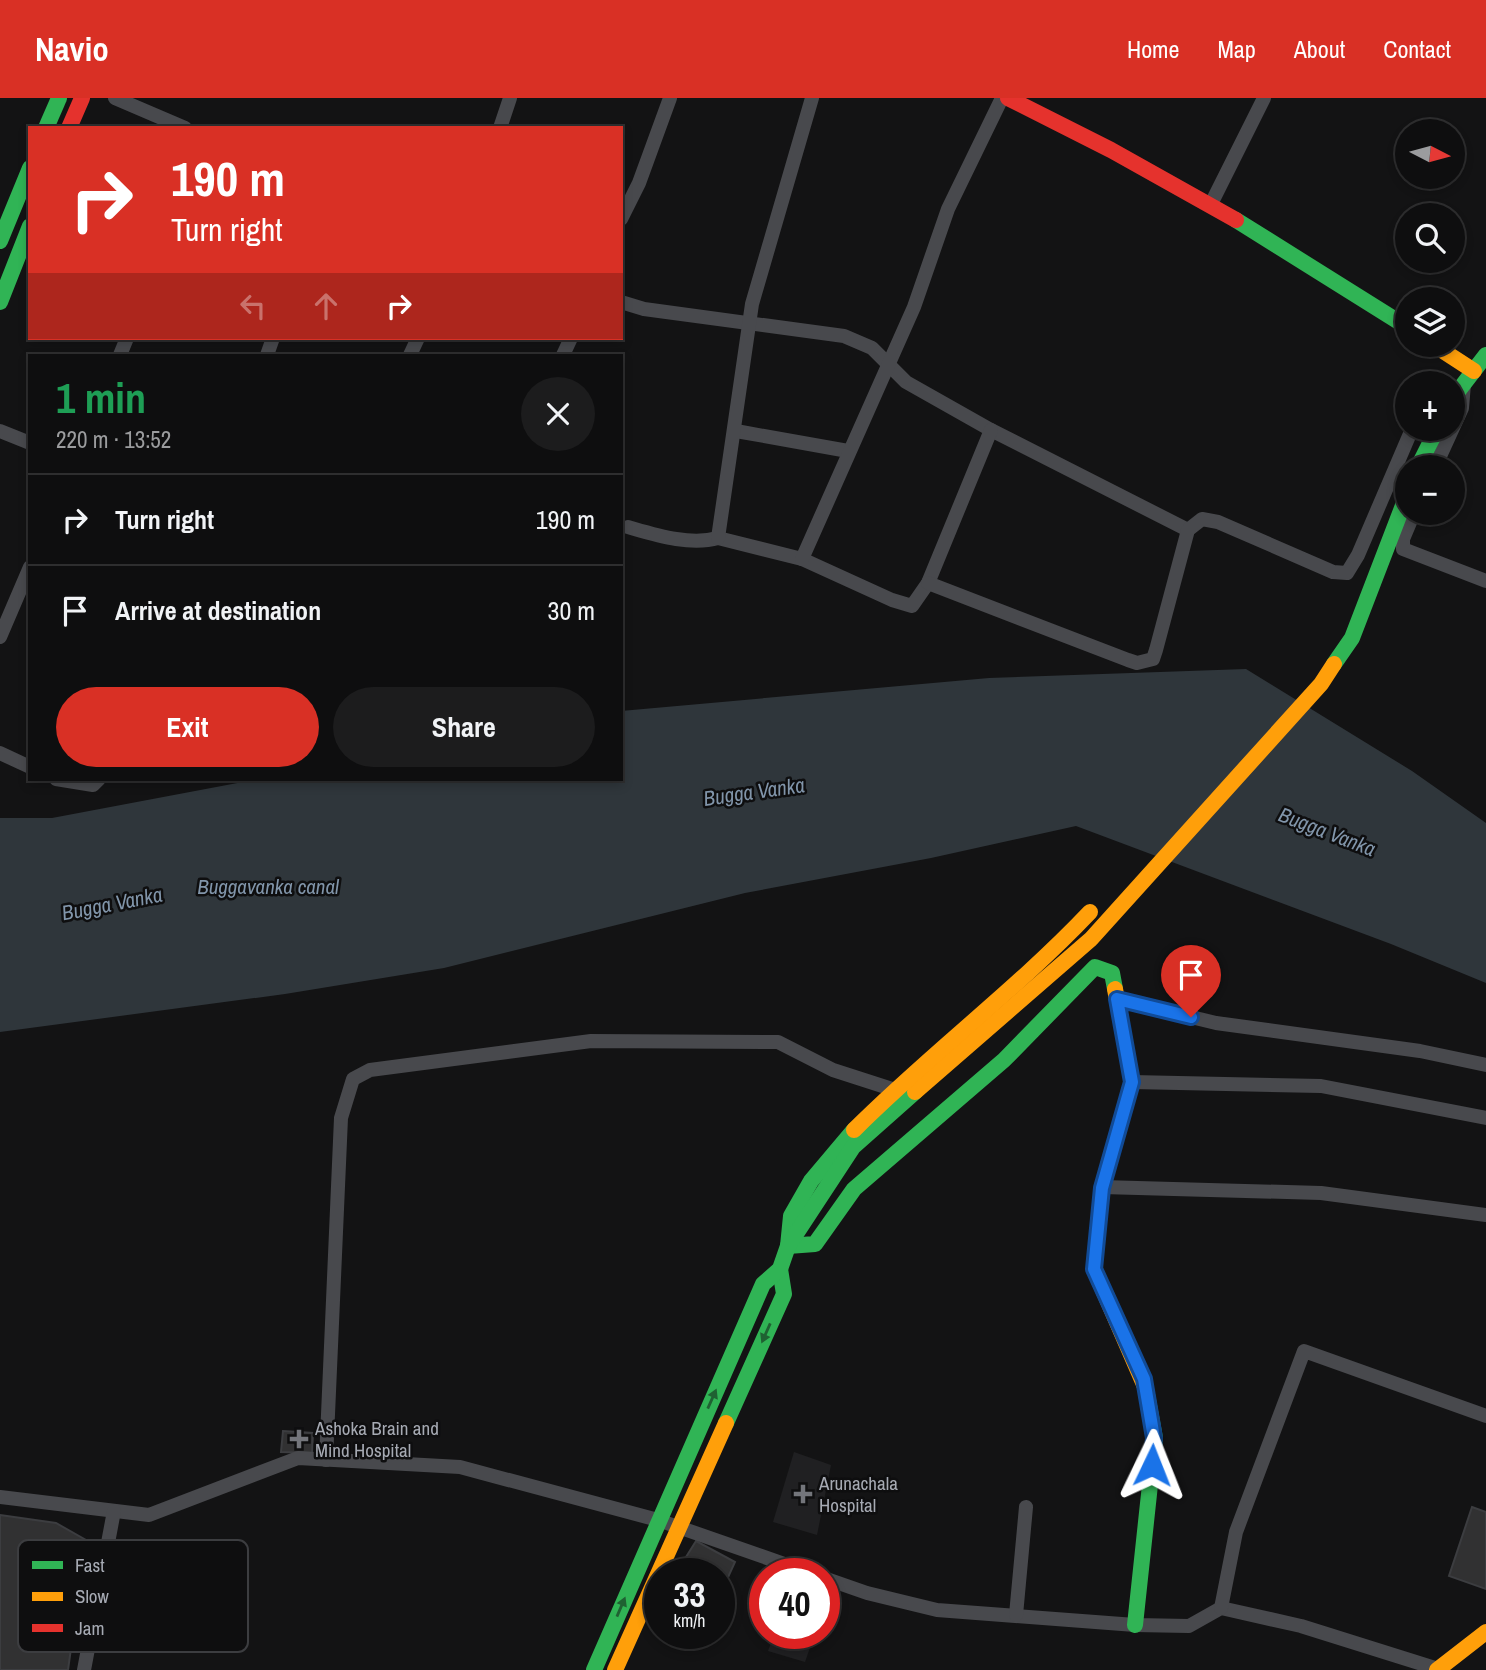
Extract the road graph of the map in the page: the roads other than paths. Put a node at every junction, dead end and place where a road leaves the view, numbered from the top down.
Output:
1 (59, 98) edge
2 (82, 98) edge
3 (115, 98) edge
4 (510, 98) edge
5 (670, 98) edge
6 (812, 98) edge
7 (1005, 98) edge
8 (1264, 98) edge
9 (47, 126) edge
10 (70, 126) edge
11 (180, 126) edge
12 (501, 126) edge
13 (28, 173) edge
14 (1211, 204) junction
15 (623, 215) edge
16 (28, 231) edge
17 (0, 241) edge
18 (0, 302) edge
19 (623, 303) edge
20 (1395, 319) edge
21 (750, 324) junction
22 (1486, 355) edge
23 (1447, 357) edge
24 (888, 363) junction
25 (1469, 378) edge
26 (991, 430) junction
27 (0, 431) edge
28 (736, 431) junction
29 (1407, 441) edge
30 (28, 442) edge
31 (848, 451) junction
32 (1440, 455) edge
33 (1395, 525) edge
34 (1408, 525) edge
35 (628, 527) dead end
36 (1188, 530) junction
37 (719, 538) junction
38 (802, 559) junction
39 (28, 571) edge
40 (1486, 581) edge
41 (928, 583) junction
42 (0, 636) edge
43 (0, 753) edge
44 (28, 766) edge
45 (68, 781) edge
46 (97, 781) edge
47 (1090, 912) dead end
48 (1117, 999) junction
49 (1486, 1065) edge
50 (1132, 1082) junction
51 (895, 1090) junction
52 (1486, 1118) edge
53 (1102, 1188) junction
54 (1486, 1215) edge
55 (788, 1246) junction
56 (780, 1269) junction
57 (1486, 1416) edge
58 (326, 1460) junction
59 (0, 1497) edge
60 (1026, 1507) dead end
61 (114, 1511) junction
62 (658, 1520) junction
63 (678, 1527) junction
64 (109, 1540) edge
65 (767, 1558) edge
66 (840, 1584) edge
67 (1221, 1608) junction
68 (1016, 1615) junction
69 (1135, 1625) junction
70 (1486, 1632) edge
71 (87, 1652) edge
72 (84, 1670) edge
73 (594, 1670) edge
74 (615, 1670) edge
75 (1437, 1670) edge

1 - 9 main road
2 - 10 main road
3 - 11 street
4 - 12 street
5 - 15 street
6 - 21 street
7 - 14 main road
7 - 24 street
8 - 14 street
13 - 17 main road
14 - 20 main road
16 - 18 main road
19 - 21 street
21 - 24 street
21 - 28 street
22 - 25 main road
23 - 25 main road
24 - 26 street
24 - 31 street
25 - 32 street
26 - 36 street
26 - 41 street
27 - 30 street
28 - 31 street
28 - 37 street
29 - 36 street
31 - 38 street
33 - 55 main road
34 - 40 street
35 - 37 street
36 - 41 street
37 - 38 street
38 - 41 street
39 - 42 street
43 - 44 street
45 - 46 street
47 - 51 main road
48 - 49 street
48 - 50 main road
48 - 55 main road
50 - 52 street
50 - 53 main road
51 - 55 main road
51 - 58 street
53 - 54 street
53 - 69 main road
55 - 56 main road
62 -> 56 main road
56 -> 63 main road
57 - 67 street
58 - 61 street
58 - 62 street
59 - 61 street
60 - 68 street
61 - 64 street
62 - 63 street
73 -> 62 main road
63 - 65 street
63 - 74 main road
66 - 68 street
67 - 69 street
67 - 75 street
68 - 69 street
70 - 75 main road
71 - 72 street

